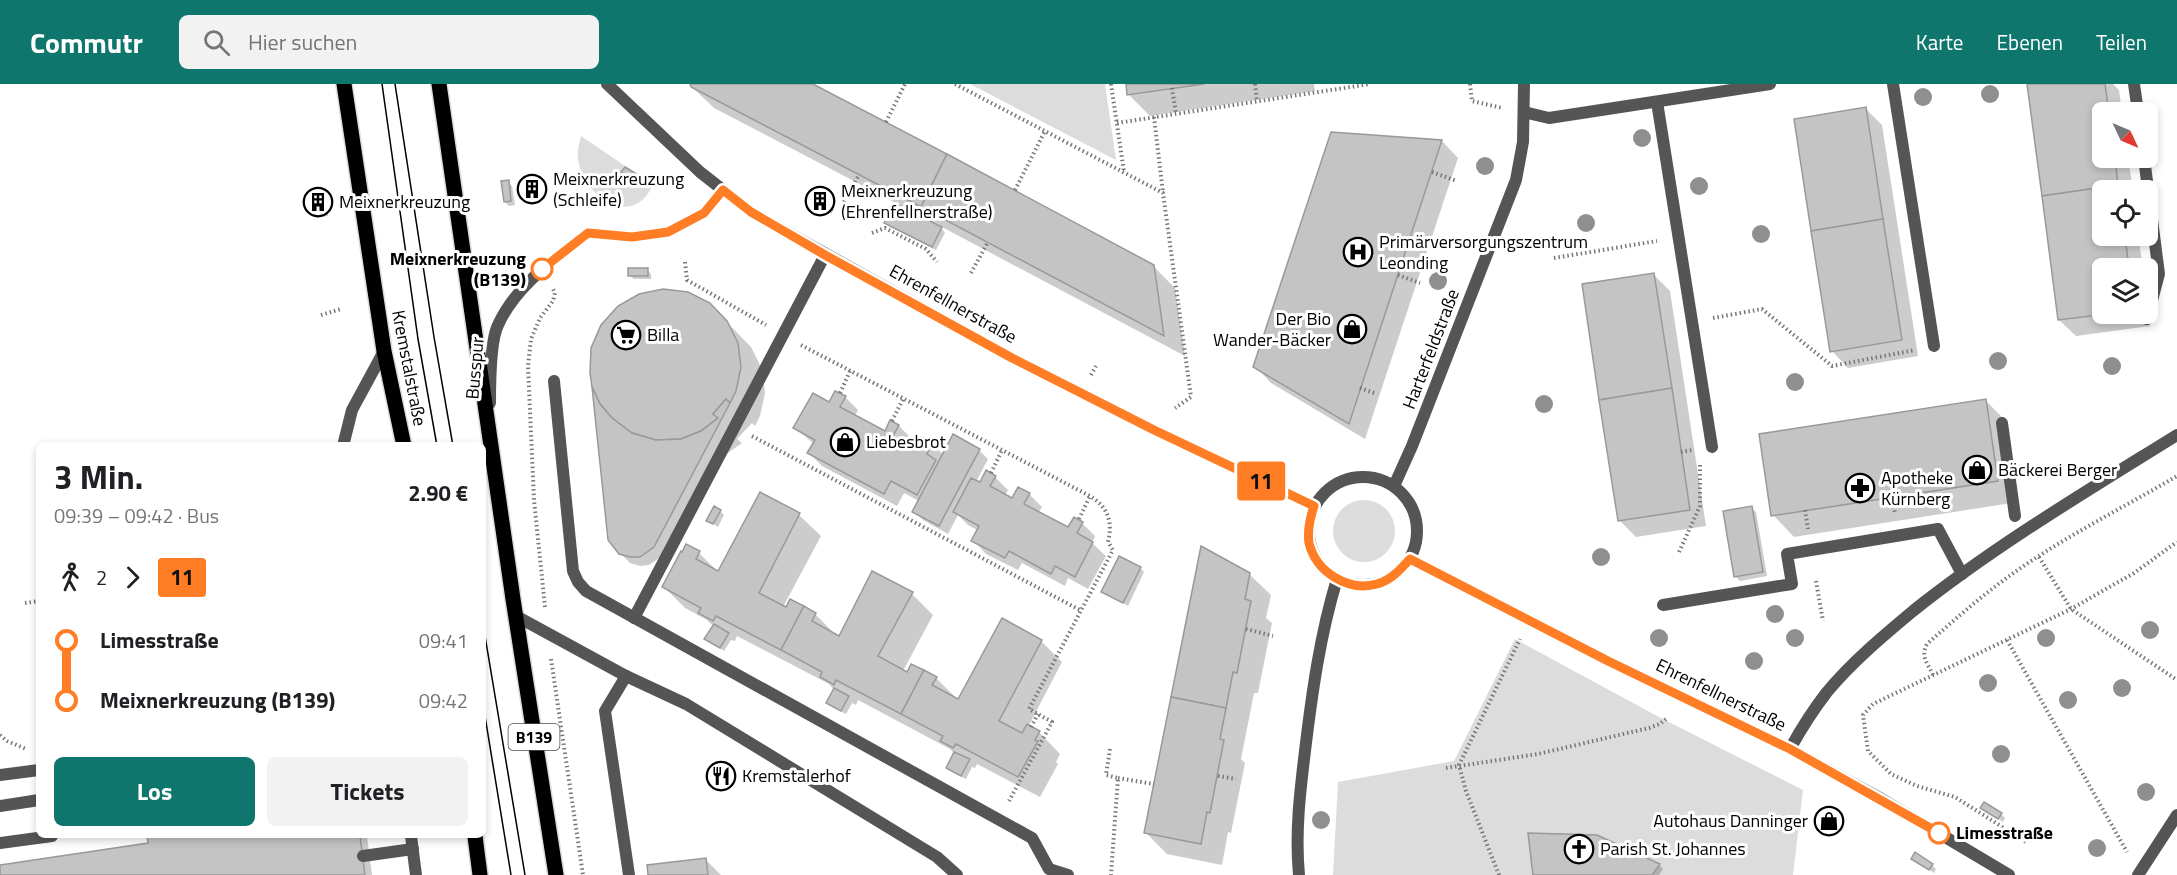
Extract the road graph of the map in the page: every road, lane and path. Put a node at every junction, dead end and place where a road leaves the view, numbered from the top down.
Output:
1 (344, 84) edge
2 (440, 84) edge
3 (607, 84) edge
4 (905, 84) edge
5 (955, 84) edge
6 (1111, 84) edge
7 (1255, 84) edge
8 (1371, 84) edge
9 (1470, 84) edge
10 (1524, 84) edge
11 (1770, 84) edge
12 (1893, 84) edge
13 (2134, 84) edge
14 (1172, 88) dead end
15 (1257, 101) junction
16 (1657, 102) junction
17 (2137, 102) edge
18 (1524, 112) junction
19 (1176, 113) junction
20 (1154, 117) junction
21 (886, 122) dead end
22 (1117, 123) junction
23 (1045, 131) junction
24 (2145, 168) edge
25 (1124, 172) junction
26 (1432, 172) dead end
27 (860, 175) dead end
28 (1457, 181) dead end
29 (723, 190) junction
30 (1015, 190) dead end
31 (1163, 193) junction
32 (844, 202) dead end
33 (872, 233) dead end
34 (1679, 237) junction
35 (988, 242) dead end
36 (825, 255) junction
37 (1554, 258) dead end
38 (2157, 258) edge
39 (685, 262) dead end
40 (937, 262) dead end
41 (971, 273) dead end
42 (1398, 275) dead end
43 (1420, 283) dead end
44 (553, 288) dead end
45 (341, 309) dead end
46 (321, 315) dead end
47 (1692, 322) junction
48 (783, 335) junction
49 (1934, 346) joint
50 (384, 351) junction
51 (850, 371) junction
52 (554, 381) dead end
53 (1360, 388) dead end
54 (840, 393) dead end
55 (1377, 394) dead end
56 (903, 399) junction
57 (1175, 408) dead end
58 (892, 421) dead end
59 (2002, 423) dead end
60 (736, 427) junction
61 (2177, 435) edge
62 (490, 437) junction
63 (344, 442) edge
64 (403, 442) edge
65 (1712, 447) dead end
66 (1002, 450) junction
67 (1700, 460) dead end
68 (991, 473) dead end
69 (2177, 476) edge
70 (1394, 486) junction
71 (1090, 496) junction
72 (1314, 506) junction
73 (2014, 516) dead end
74 (1079, 519) dead end
75 (2177, 542) edge
76 (1679, 552) dead end
77 (2039, 557) junction
78 (1410, 559) junction
79 (1962, 574) junction
80 (1337, 579) junction
81 (36, 601) edge
82 (24, 603) dead end
83 (1663, 605) dead end
84 (2071, 609) junction
85 (1080, 610) junction
86 (516, 616) junction
87 (634, 618) junction
88 (1245, 629) dead end
89 (547, 634) junction
90 (1273, 636) dead end
91 (1521, 638) dead end
92 (2007, 640) junction
93 (1933, 675) junction
94 (626, 676) junction
95 (2177, 680) edge
96 (1038, 714) junction
97 (1668, 717) dead end
98 (1031, 727) dead end
99 (0, 735) edge
100 (1110, 749) dead end
101 (1790, 749) junction
102 (28, 750) dead end
103 (1460, 765) junction
104 (1446, 768) dead end
105 (36, 770) edge
106 (0, 775) edge
107 (1218, 776) dead end
108 (1118, 778) junction
109 (1236, 779) dead end
110 (1154, 784) dead end
111 (36, 800) edge
112 (0, 806) edge
113 (2177, 815) edge
114 (998, 820) junction
115 (2039, 830) dead end
116 (37, 838) edge
117 (411, 838) edge
118 (475, 838) edge
119 (0, 843) edge
120 (412, 849) junction
121 (363, 856) dead end
122 (2140, 871) edge
123 (416, 875) edge
124 (480, 875) edge
125 (556, 875) edge
126 (583, 875) edge
127 (629, 875) edge
128 (957, 875) edge
129 (1068, 875) edge
130 (1111, 875) edge
131 (1299, 875) edge
132 (1499, 875) edge
133 (2009, 875) edge

1 - 50 main road, Kremstalstraße
2 - 62 main road, B139
3 - 29 street, Ehrenfellnerstraße
4 - 21 path
5 - 23 path
6 - 22 path
7 - 15 path
8 - 15 path
9 - 18 path
10 - 18 street, Harterfeldstraße
11 - 16 street
12 - 49 street
13 - 17 street
14 - 19 path
15 - 19 path
16 - 18 street
16 - 34 street
18 - 70 street, Harterfeldstraße
19 - 20 path
20 - 22 path
20 - 31 path
22 - 25 path
23 - 25 path
23 - 30 path
24 - 38 street
25 - 31 path
26 - 28 path
27 - 32 path
29 - 36 street, Ehrenfellnerstraße
29 - 62 street, Busspur
31 - 57 path
33 - 40 path
34 - 37 path
34 - 47 street
35 - 41 path
36 - 48 street
36 - 72 street, Ehrenfellnerstraße
39 - 48 path
42 - 43 path
44 - 89 path
45 - 46 path
47 - 49 path
47 - 65 street
48 - 51 path
48 - 60 street
50 - 63 street
50 - 64 main road, Kremstalstraße
51 - 54 path
51 - 56 path
52 - 87 street
53 - 55 path
56 - 58 path
56 - 66 path
59 - 73 street
60 - 85 path
60 - 87 street
61 - 79 street
62 - 86 main road, B139
66 - 68 path
66 - 71 path
67 - 76 path
69 - 77 path
70 - 72 street
70 - 78 street
71 - 74 path
71 - 85 path
72 - 80 street
75 - 84 path
77 - 84 path
77 - 93 path
78 - 80 street
78 - 101 street, Ehrenfellnerstraße
79 - 83 street
79 - 101 street
80 - 131 street
81 - 82 path
84 - 92 path
84 - 95 path
85 - 96 path
86 - 89 street
86 - 125 main road, B139
87 - 114 street
88 - 90 path
89 - 94 street
89 - 126 path
91 - 103 path
92 - 93 path
92 - 122 path
93 - 115 path
94 - 127 street
94 - 128 street
96 - 98 path
96 - 114 path
97 - 103 path
99 - 102 path
100 - 108 path
101 - 133 street, Ehrenfellnerstraße
103 - 104 path
103 - 132 path
105 - 106 street
107 - 109 path
108 - 110 path
108 - 130 path
111 - 112 street
113 - 122 street
114 - 129 street
116 - 119 street
117 - 120 street
118 - 124 main road
120 - 121 street
120 - 123 street

